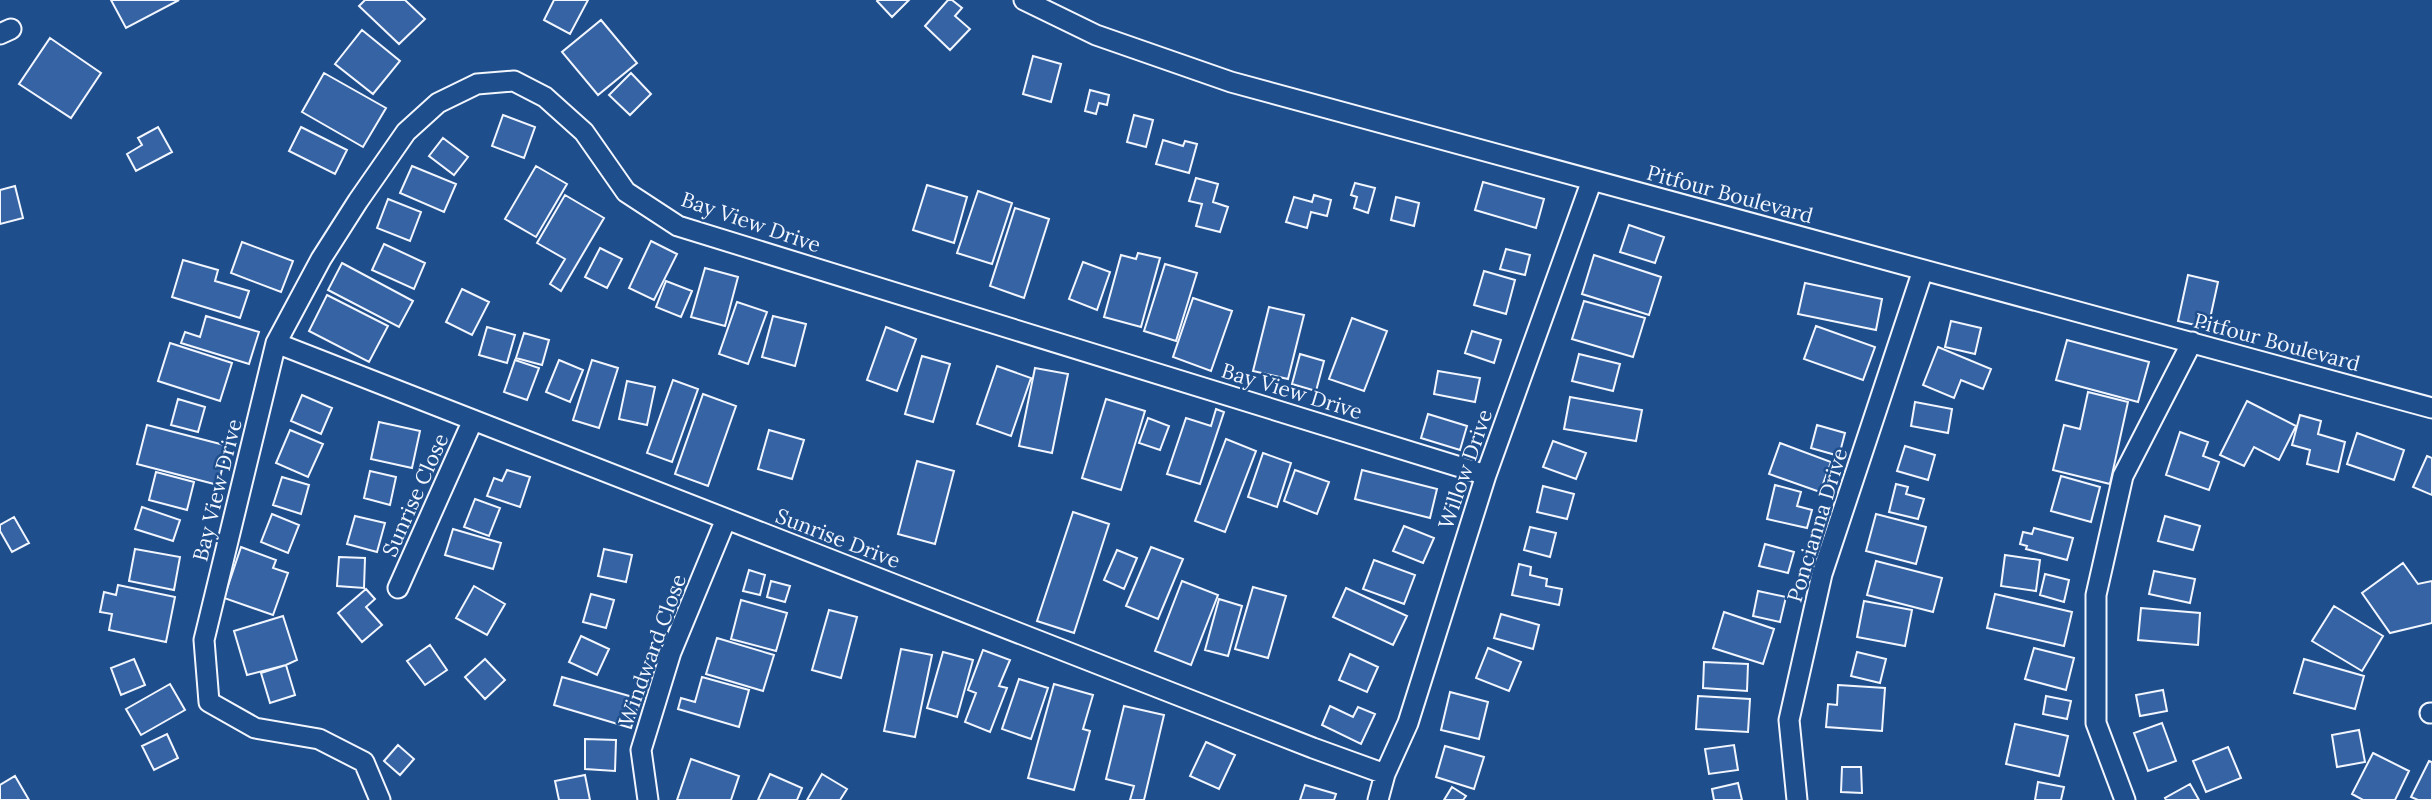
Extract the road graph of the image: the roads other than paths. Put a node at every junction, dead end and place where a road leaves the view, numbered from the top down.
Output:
1 (1024, 0) edge
2 (1592, 180) junction
3 (1923, 270) junction
4 (2192, 342) junction
5 (276, 344) junction
6 (2432, 408) edge
7 (473, 420) junction
8 (1486, 475) junction
9 (726, 519) junction
10 (398, 588) dead end
11 (1385, 774) junction
12 (380, 800) edge
13 (648, 800) edge
14 (1378, 800) edge
15 (1797, 800) edge
16 (2125, 800) edge

1 - 2 street, Pitfour Boulevard
2 - 3 street, Pitfour Boulevard
2 - 8 street, Willow Drive
3 - 4 street, Pitfour Boulevard
3 - 15 street, Poncianna Drive
4 - 6 street, Pitfour Boulevard
4 - 16 street
5 - 7 street, Sunrise Drive
5 - 8 street, Bay View Drive
5 - 12 street, Bay View Drive
7 - 9 street, Sunrise Drive
7 - 10 street, Sunrise Close
8 - 11 street, Willow Drive
9 - 11 street, Sunrise Drive
9 - 13 street, Windward Close
11 - 14 street, Willow Drive

